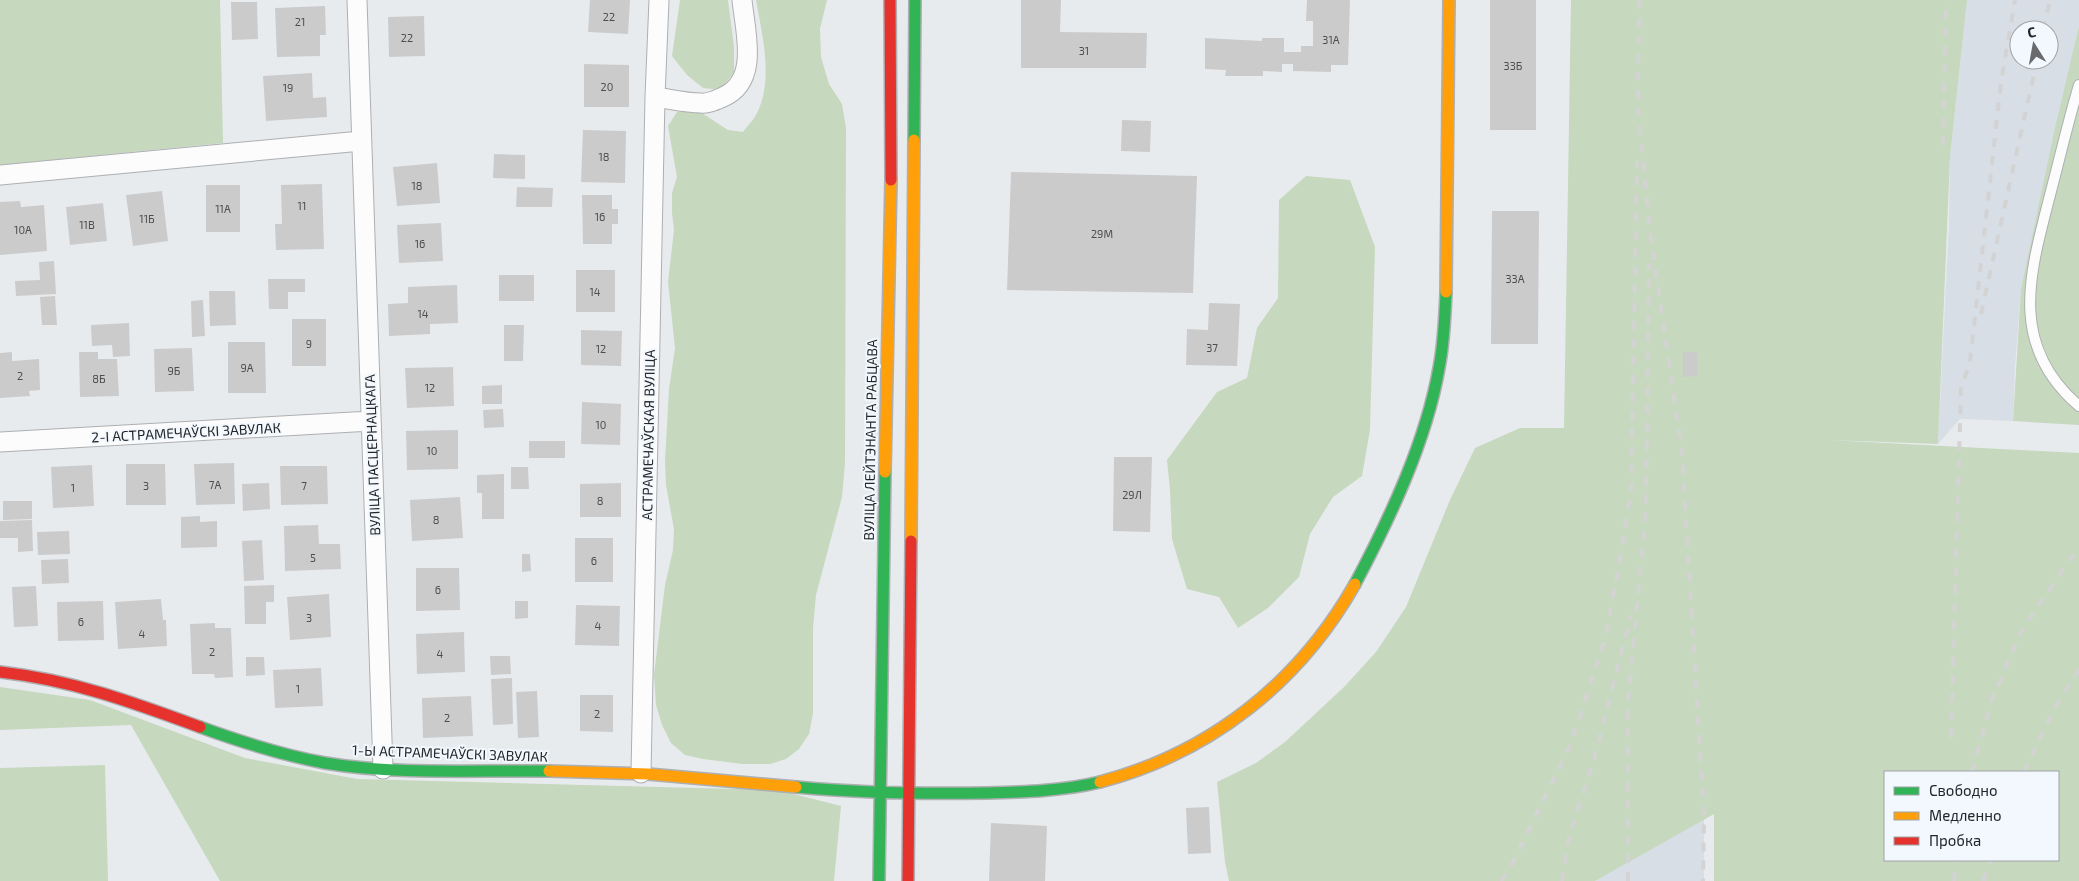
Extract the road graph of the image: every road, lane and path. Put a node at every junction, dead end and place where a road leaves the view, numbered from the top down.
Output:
1 (357, 0) edge
2 (659, 0) edge
3 (742, 0) edge
4 (890, 0) edge
5 (915, 0) edge
6 (1449, 0) edge
7 (2079, 85) edge
8 (655, 96) junction
9 (361, 141) junction
10 (0, 175) edge
11 (2079, 406) edge
12 (371, 422) junction
13 (0, 442) edge
14 (0, 672) edge
15 (383, 769) junction
16 (641, 773) junction
17 (881, 792) junction
18 (908, 794) junction
19 (879, 881) edge
20 (908, 881) edge

1 - 9 street, ВУЛІЦА ПАСЦЕРНАЦКАГА
2 - 8 street, АСТРАМЕЧАЎСКАЯ ВУЛІЦА
3 - 8 street
4 - 17 main road, ВУЛІЦА ЛЕЙТЭНАНТА РАБЦАВА
5 - 18 main road
6 - 18 main road, 1-Ы АСТРАМЕЧАЎСКІ ЗАВУЛАК
7 - 11 lane
8 - 16 street, АСТРАМЕЧАЎСКАЯ ВУЛІЦА
9 - 10 street
9 - 12 street, ВУЛІЦА ПАСЦЕРНАЦКАГА
12 - 13 street, 2-І АСТРАМЕЧАЎСКІ ЗАВУЛАК
12 - 15 street, ВУЛІЦА ПАСЦЕРНАЦКАГА
14 - 15 main road, 1-Ы АСТРАМЕЧАЎСКІ ЗАВУЛАК
15 - 16 main road, 1-Ы АСТРАМЕЧАЎСКІ ЗАВУЛАК
16 - 17 main road, 1-Ы АСТРАМЕЧАЎСКІ ЗАВУЛАК
17 - 18 main road, 1-Ы АСТРАМЕЧАЎСКІ ЗАВУЛАК
17 - 19 main road, ВУЛІЦА ЛЕЙТЭНАНТА РАБЦАВА
18 - 20 main road

